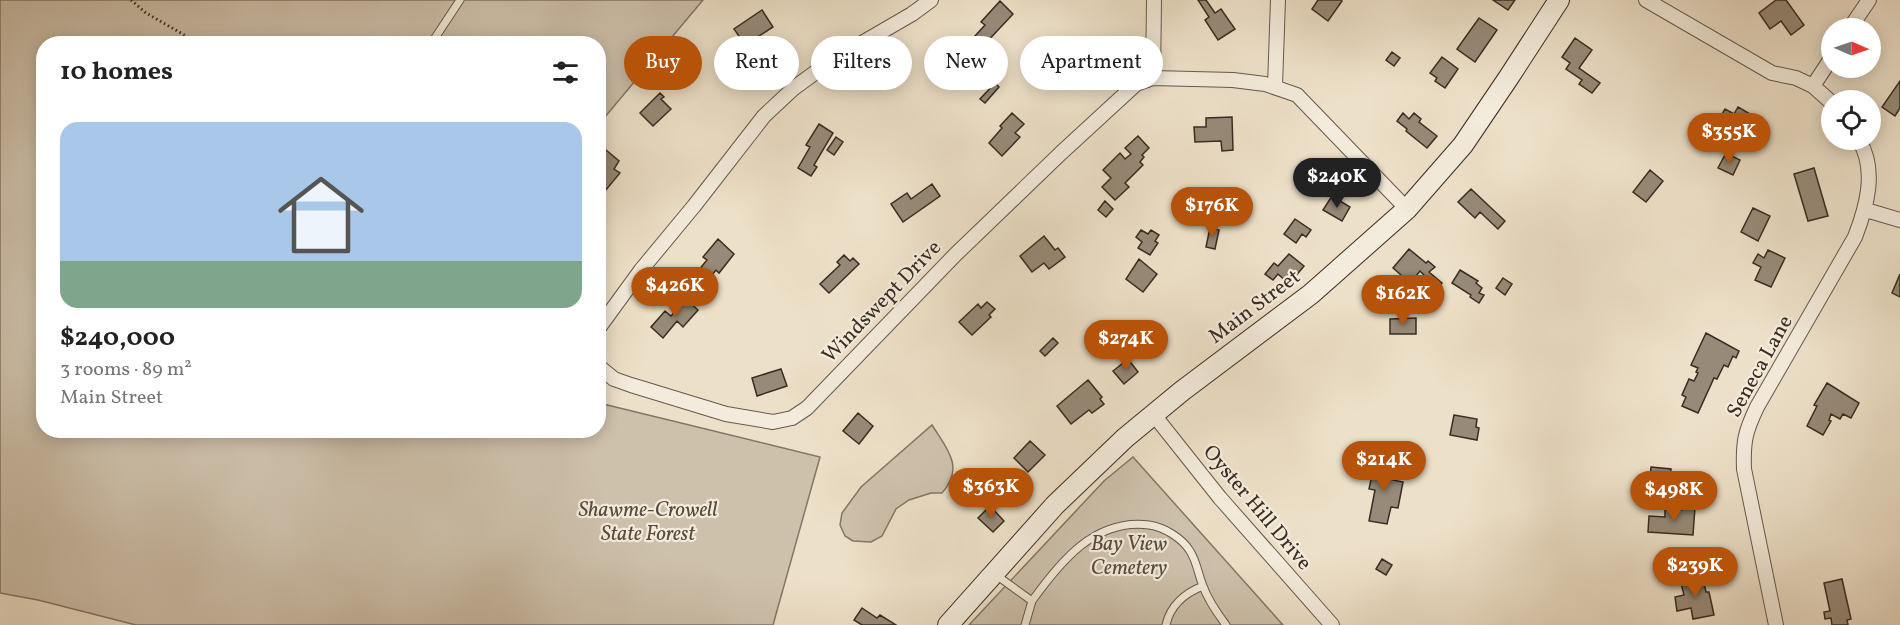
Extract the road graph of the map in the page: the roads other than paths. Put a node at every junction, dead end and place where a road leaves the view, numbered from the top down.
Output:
1 (460, 0) edge
2 (932, 0) edge
3 (1154, 0) edge
4 (1278, 0) edge
5 (1559, 0) edge
6 (1646, 0) edge
7 (1869, 0) edge
8 (1857, 18) edge
9 (436, 36) edge
10 (1154, 36) edge
11 (1821, 74) edge
12 (1163, 78) edge
13 (1275, 86) junction
14 (1813, 86) junction
15 (1129, 90) edge
16 (1821, 93) edge
17 (1863, 150) edge
18 (1407, 209) junction
19 (1866, 210) junction
20 (1900, 220) edge
21 (606, 318) edge
22 (606, 374) edge
23 (1154, 415) junction
24 (994, 573) junction
25 (1203, 586) junction
26 (1032, 601) junction
27 (948, 625) edge
28 (1025, 625) edge
29 (1166, 625) edge
30 (1226, 625) edge
31 (1332, 625) edge
32 (1776, 625) edge

1 - 9 lane
2 - 21 street
3 - 10 street
4 - 13 street
5 - 18 main road, Main Street
6 - 14 street
7 - 8 street
11 - 14 street
12 - 13 street
13 - 18 street
14 - 16 street
15 - 22 street, Windswept Drive
17 - 19 street, Seneca Lane
18 - 23 main road, Main Street
19 - 20 street
19 - 32 street, Seneca Lane
23 - 24 main road, Main Street
23 - 31 street, Oyster Hill Drive
24 - 26 lane
24 - 27 main road, Main Street
25 - 26 lane
25 - 29 lane
25 - 30 lane
26 - 28 lane

